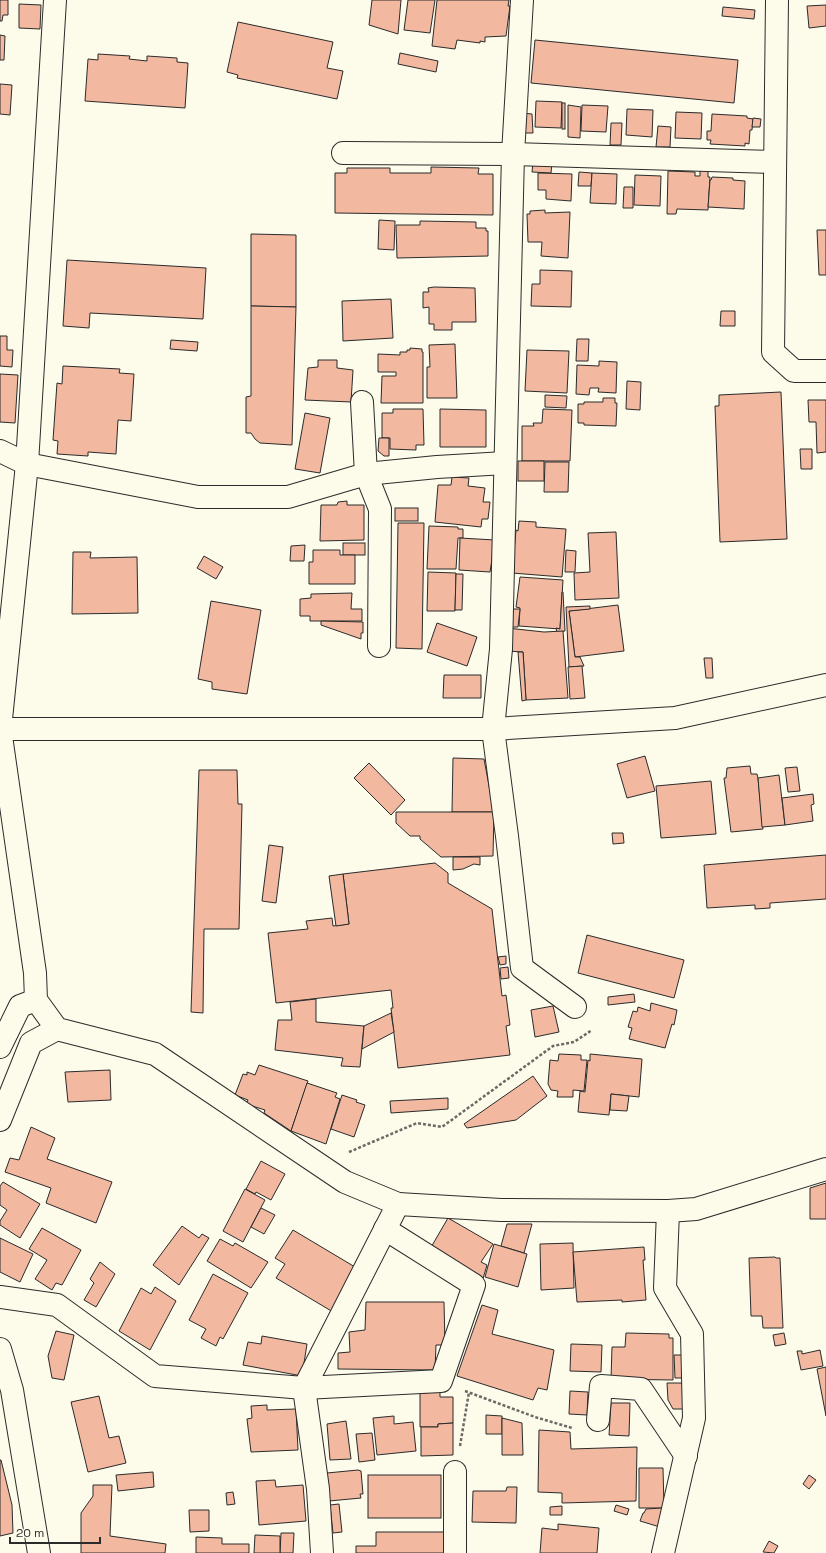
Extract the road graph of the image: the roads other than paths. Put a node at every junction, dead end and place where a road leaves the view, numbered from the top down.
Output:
1 (55, 0) edge
2 (522, 0) edge
3 (777, 0) edge
4 (343, 153) dead end
5 (513, 154) junction
6 (775, 162) junction
7 (826, 371) edge
8 (362, 402) dead end
9 (0, 451) edge
10 (506, 463) junction
11 (27, 464) junction
12 (366, 474) junction
13 (379, 646) dead end
14 (826, 685) edge
15 (0, 729) edge
16 (493, 729) junction
17 (36, 1000) junction
18 (575, 1007) road end
19 (57, 1029) junction
20 (0, 1047) edge
21 (0, 1120) edge
22 (826, 1169) edge
23 (398, 1204) junction
24 (668, 1211) junction
25 (386, 1229) junction
26 (0, 1297) edge
27 (0, 1349) edge
28 (304, 1388) junction
29 (598, 1420) road end
30 (686, 1456) junction
31 (455, 1472) road end
32 (39, 1553) edge
33 (322, 1553) edge
34 (455, 1553) edge
35 (663, 1553) edge

1 - 11 street
2 - 5 street
3 - 6 street
4 - 5 street
5 - 6 street
5 - 10 street
6 - 7 street
8 - 12 street
9 - 11 street
10 - 12 street
10 - 16 street
11 - 12 street
11 - 15 street
12 - 13 street
14 - 16 street
15 - 16 street
15 - 17 street
16 - 18 street
17 - 19 street
17 - 20 street
19 - 21 street
19 - 23 street
22 - 24 street
23 - 24 street
23 - 25 street
24 - 30 street
25 - 28 street
25 - 28 street
26 - 28 street
27 - 32 street
28 - 33 street
29 - 30 street
30 - 35 street
31 - 34 street

